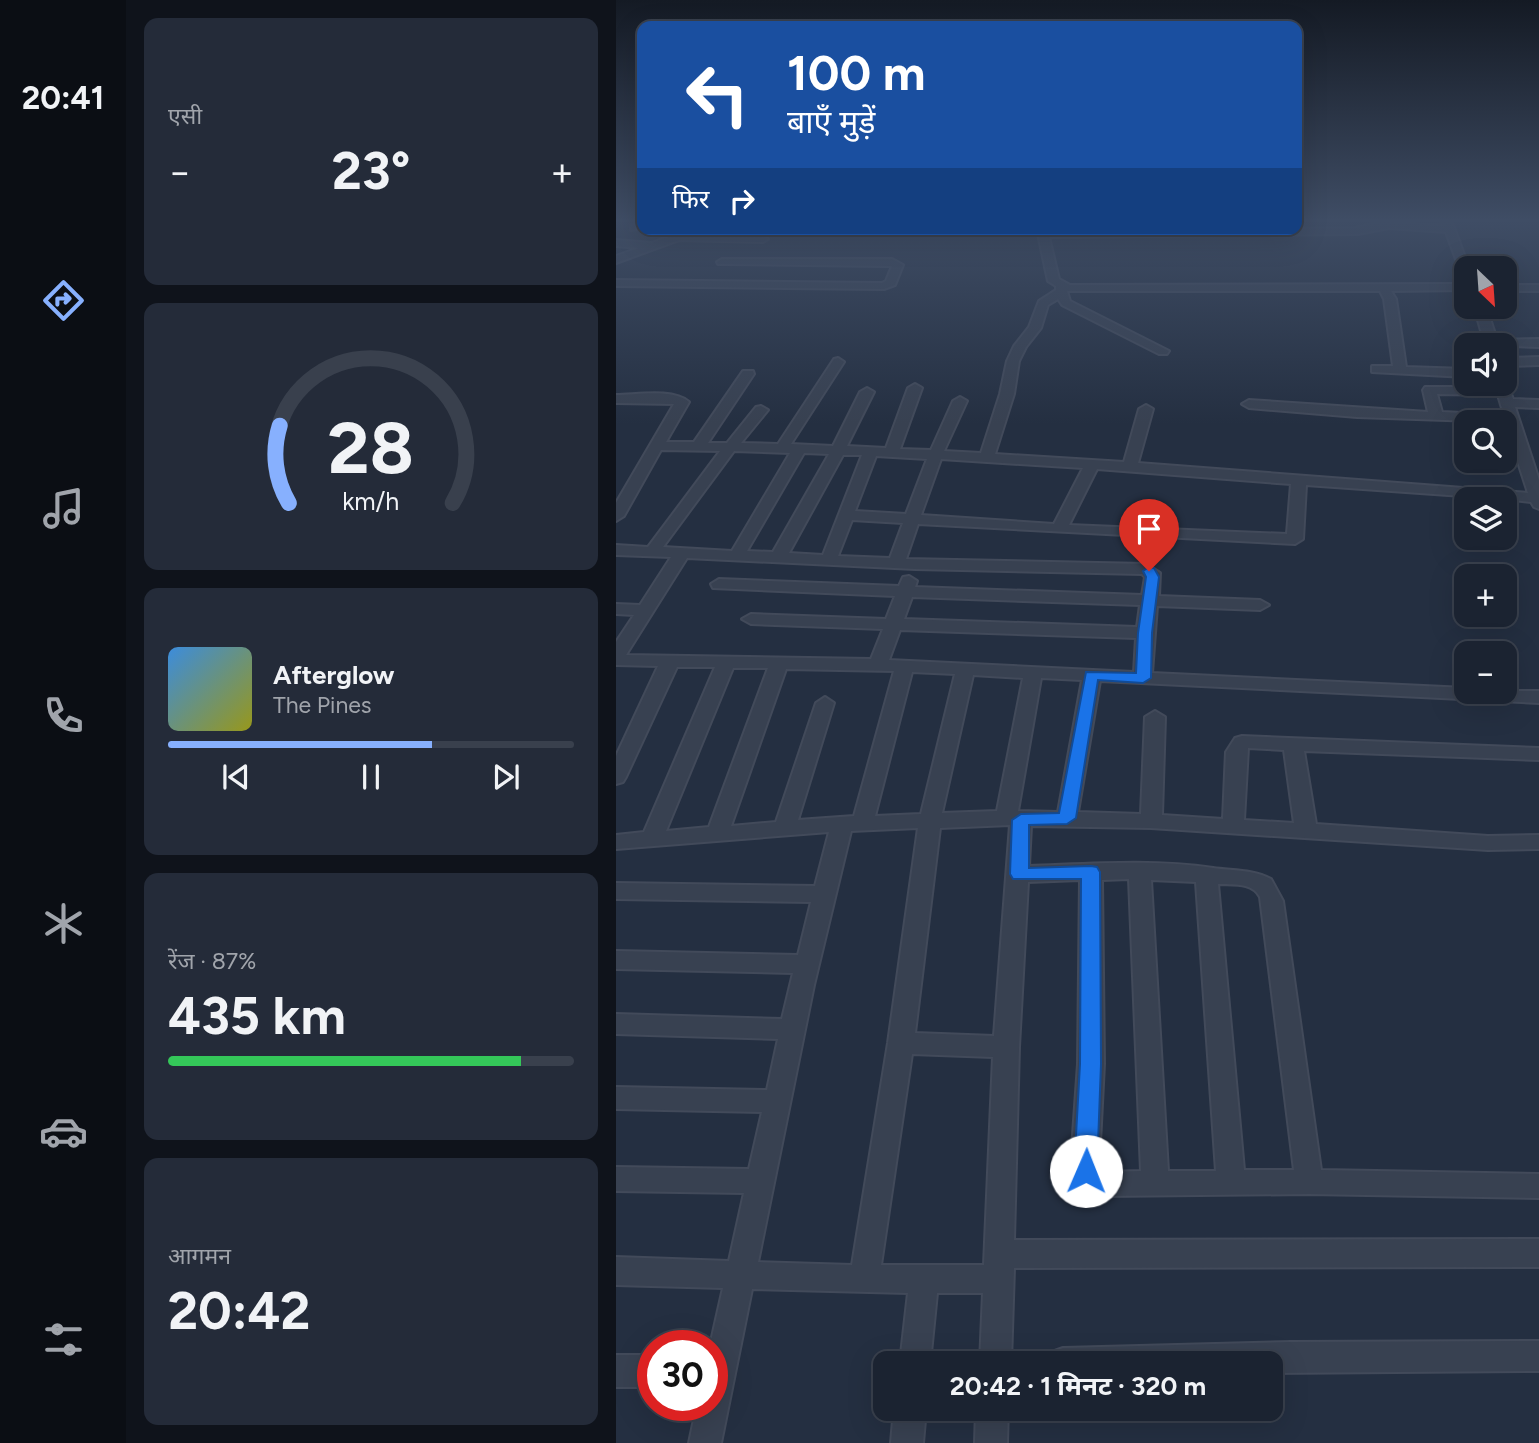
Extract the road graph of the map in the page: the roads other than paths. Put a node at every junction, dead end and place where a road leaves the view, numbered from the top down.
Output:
1 (1061, 289) joint
2 (1078, 289) edge
3 (1172, 289) edge
4 (1385, 289) edge
5 (1517, 343) edge
6 (1539, 343) edge
7 (1163, 351) dead end
8 (1539, 361) edge
9 (838, 362) dead end
10 (1517, 362) edge
11 (1376, 369) dead end
12 (1400, 370) junction
13 (1454, 372) edge
14 (748, 374) dead end
15 (915, 388) dead end
16 (1454, 391) edge
17 (867, 392) dead end
18 (1514, 396) edge
19 (616, 399) edge
20 (960, 401) dead end
21 (1249, 404) dead end
22 (1539, 404) edge
23 (1146, 409) dead end
24 (761, 410) dead end
25 (1436, 416) junction
26 (1454, 417) edge
27 (1517, 437) edge
28 (656, 446) junction
29 (699, 446) junction
30 (733, 446) junction
31 (782, 448) junction
32 (799, 449) junction
33 (838, 451) junction
34 (870, 453) junction
35 (891, 454) junction
36 (935, 456) junction
37 (986, 459) junction
38 (1091, 466) junction
39 (1129, 469) junction
40 (1298, 481) junction
41 (623, 494) edge
42 (1538, 501) edge
43 (846, 515) junction
44 (616, 516) edge
45 (911, 520) junction
46 (1059, 529) junction
47 (616, 550) edge
48 (652, 552) junction
49 (682, 553) junction
50 (737, 555) junction
51 (779, 556) junction
52 (829, 559) junction
53 (896, 563) junction
54 (915, 564) junction
55 (719, 584) dead end
56 (906, 590) junction
57 (1149, 599) junction
58 (1261, 605) dead end
59 (616, 609) edge
60 (646, 610) junction
61 (751, 619) dead end
62 (894, 624) junction
63 (1145, 633) junction
64 (616, 658) edge
65 (670, 661) junction
66 (726, 662) junction
67 (779, 663) junction
68 (878, 665) junction
69 (905, 666) junction
70 (965, 670) junction
71 (1033, 673) junction
72 (1092, 676) junction
73 (1143, 678) junction
74 (1539, 697) edge
75 (825, 703) dead end
76 (1155, 717) dead end
77 (1293, 744) junction
78 (1539, 754) edge
79 (616, 777) edge
80 (1067, 818) junction
81 (1013, 819) junction
82 (930, 821) junction
83 (1151, 821) junction
84 (852, 824) junction
85 (1233, 827) junction
86 (785, 828) junction
87 (1306, 831) junction
88 (718, 833) junction
89 (652, 839) junction
90 (616, 842) edge
91 (1539, 842) edge
92 (1091, 872) junction
93 (1140, 872) junction
94 (1019, 874) junction
95 (1206, 874) junction
96 (616, 891) edge
97 (825, 894) junction
98 (616, 960) edge
99 (807, 964) junction
100 (616, 1024) edge
101 (793, 1029) junction
102 (901, 1043) junction
103 (1006, 1047) junction
104 (616, 1098) edge
105 (779, 1101) junction
106 (616, 1179) edge
107 (762, 1181) junction
108 (1231, 1182) junction
109 (1309, 1182) junction
110 (1155, 1184) junction
111 (1539, 1186) edge
112 (1539, 1253) edge
113 (1000, 1267) junction
114 (616, 1271) edge
115 (739, 1275) junction
116 (864, 1279) junction
117 (924, 1279) junction
118 (726, 1330) edge
119 (916, 1351) edge
120 (996, 1351) edge
121 (1539, 1356) edge
122 (1283, 1357) edge
123 (616, 1371) edge
124 (637, 1371) edge
125 (708, 1421) edge
126 (909, 1421) edge
127 (992, 1421) edge
128 (705, 1443) edge
129 (906, 1443) edge
130 (991, 1443) edge

1 - 7 street
1 - 37 street
2 - 3 street
4 - 12 street
5 - 6 street
8 - 10 street
9 - 31 street
11 - 12 street
12 - 13 street
14 - 29 street
15 - 35 street
16 - 25 street
17 - 33 street
18 - 22 street
19 - 28 street
20 - 36 street
21 - 25 street
23 - 39 street
24 - 30 street
25 - 26 street
27 - 42 street
28 - 29 street
28 - 41 street
29 - 30 street
30 - 31 street
30 - 48 street
31 - 32 street
32 - 33 street
32 - 50 street
33 - 34 street
33 - 51 street
34 - 35 street
34 - 43 street
35 - 36 street
36 - 37 street
36 - 45 street
37 - 38 street
38 - 39 street
38 - 46 street
39 - 40 street
40 - 42 street
40 - 46 street
41 - 44 street
43 - 45 street
43 - 52 street
45 - 46 street
45 - 53 street
47 - 48 street
48 - 49 street
49 - 50 street
49 - 60 street
50 - 51 street
51 - 52 street
52 - 53 street
53 - 54 street
54 - 56 street
54 - 57 street
55 - 56 street
56 - 57 street
56 - 62 street
57 - 58 street
57 - 63 street
59 - 60 street
60 - 64 street
61 - 62 street
62 - 63 street
62 - 68 street
63 - 73 street
64 - 65 street
65 - 66 street
65 - 79 street
66 - 67 street
66 - 89 street
67 - 68 street
67 - 88 street
68 - 69 street
69 - 70 street
69 - 84 street
70 - 71 street
70 - 82 street
71 - 72 street
71 - 81 street
72 - 73 street
72 - 80 street
73 - 74 street
75 - 86 street
76 - 83 street
77 - 78 street
77 - 85 street
77 - 87 street
80 - 81 street
80 - 83 street
81 - 82 street
81 - 94 street
82 - 84 street
82 - 102 street
83 - 85 street
84 - 86 street
84 - 97 street
85 - 87 street
86 - 88 street
87 - 91 street
88 - 89 street
89 - 90 street
92 - 93 street
92 - 94 street
92 - 110 street
93 - 95 street
93 - 110 street
94 - 103 street
95 - 108 street
95 - 109 street
96 - 97 street
97 - 99 street
98 - 99 street
99 - 101 street
100 - 101 street
101 - 105 street
102 - 103 street
102 - 116 street
103 - 113 street
104 - 105 street
105 - 107 street
106 - 107 street
107 - 115 street
108 - 109 street
108 - 110 street
109 - 111 street
112 - 113 street
113 - 117 street
113 - 120 street
114 - 115 street
115 - 116 street
115 - 118 street
116 - 117 street
117 - 119 street
121 - 122 street
123 - 124 street
125 - 128 street
126 - 129 street
127 - 130 street

